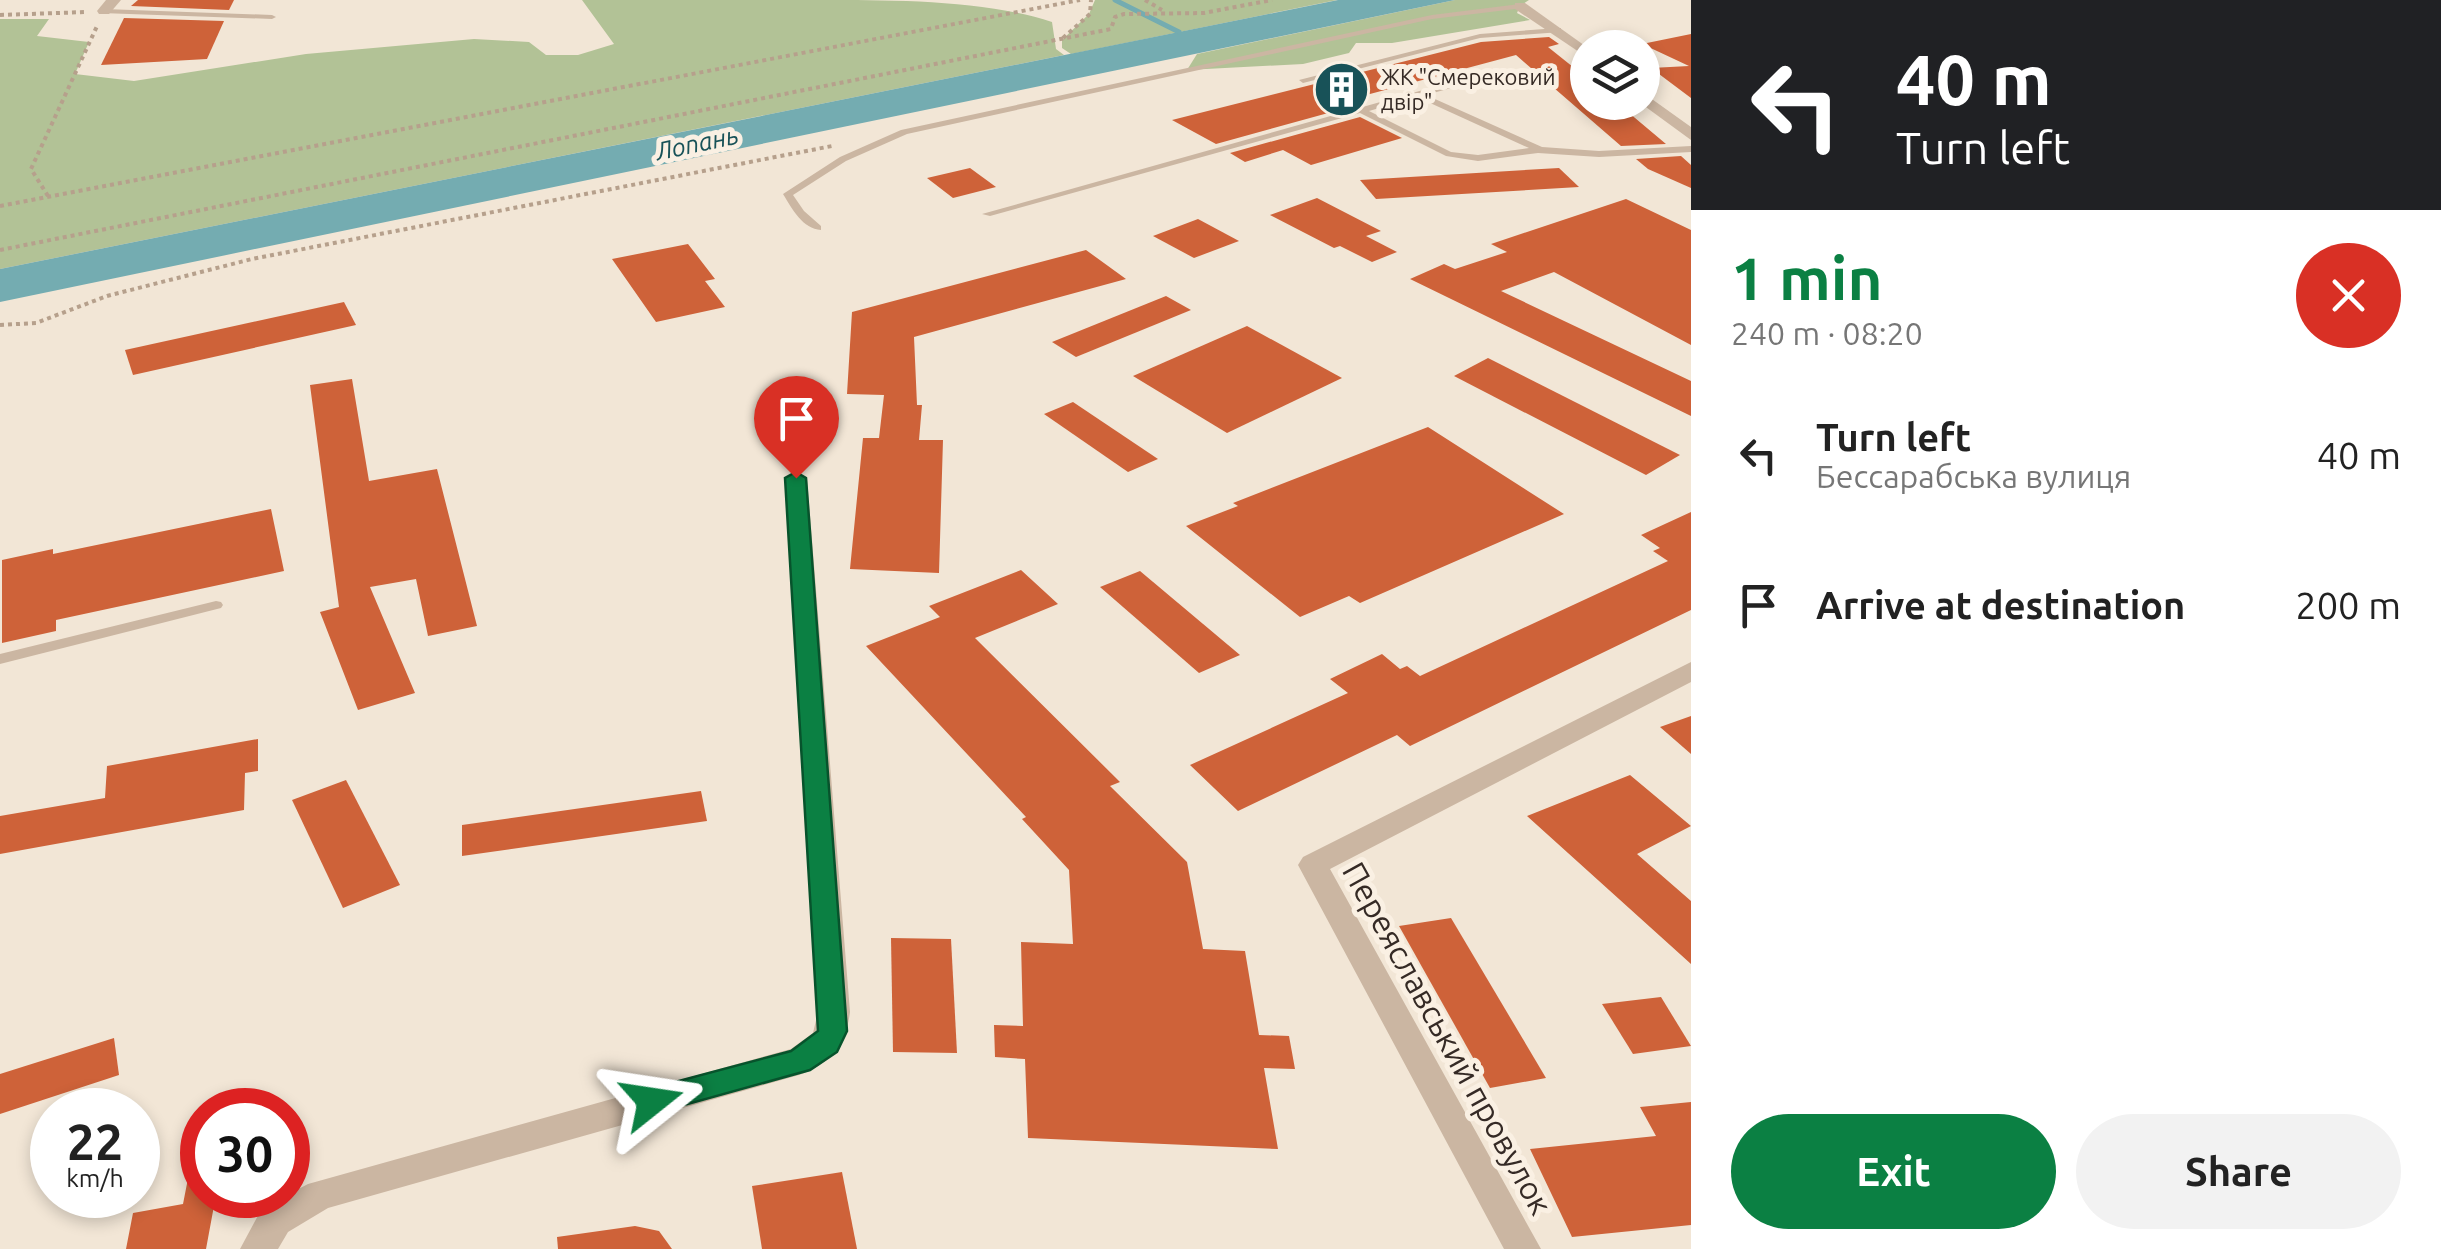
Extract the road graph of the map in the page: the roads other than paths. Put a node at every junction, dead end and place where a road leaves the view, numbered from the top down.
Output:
1 (108, 6) edge
2 (1520, 6) joint
3 (272, 18) dead end
4 (1558, 30) junction
5 (1570, 40) edge
6 (1302, 80) dead end
7 (1448, 86) dead end
8 (1419, 94) junction
9 (1363, 111) junction
10 (1660, 111) edge
11 (1691, 135) edge
12 (1691, 149) edge
13 (1538, 150) junction
14 (987, 214) dead end
15 (818, 228) dead end
16 (796, 478) dead end
17 (216, 605) dead end
18 (0, 660) edge
19 (1691, 671) edge
20 (258, 1249) edge
21 (1523, 1249) edge

1 - 3 lane
2 - 4 street
2 - 15 lane
4 - 5 street
4 - 6 lane
7 - 8 lane
8 - 9 lane
8 - 13 lane
9 - 13 lane
9 - 14 lane
10 - 11 street
12 - 13 lane
16 - 20 street
17 - 18 lane
19 - 21 street, Переяславський провулок

